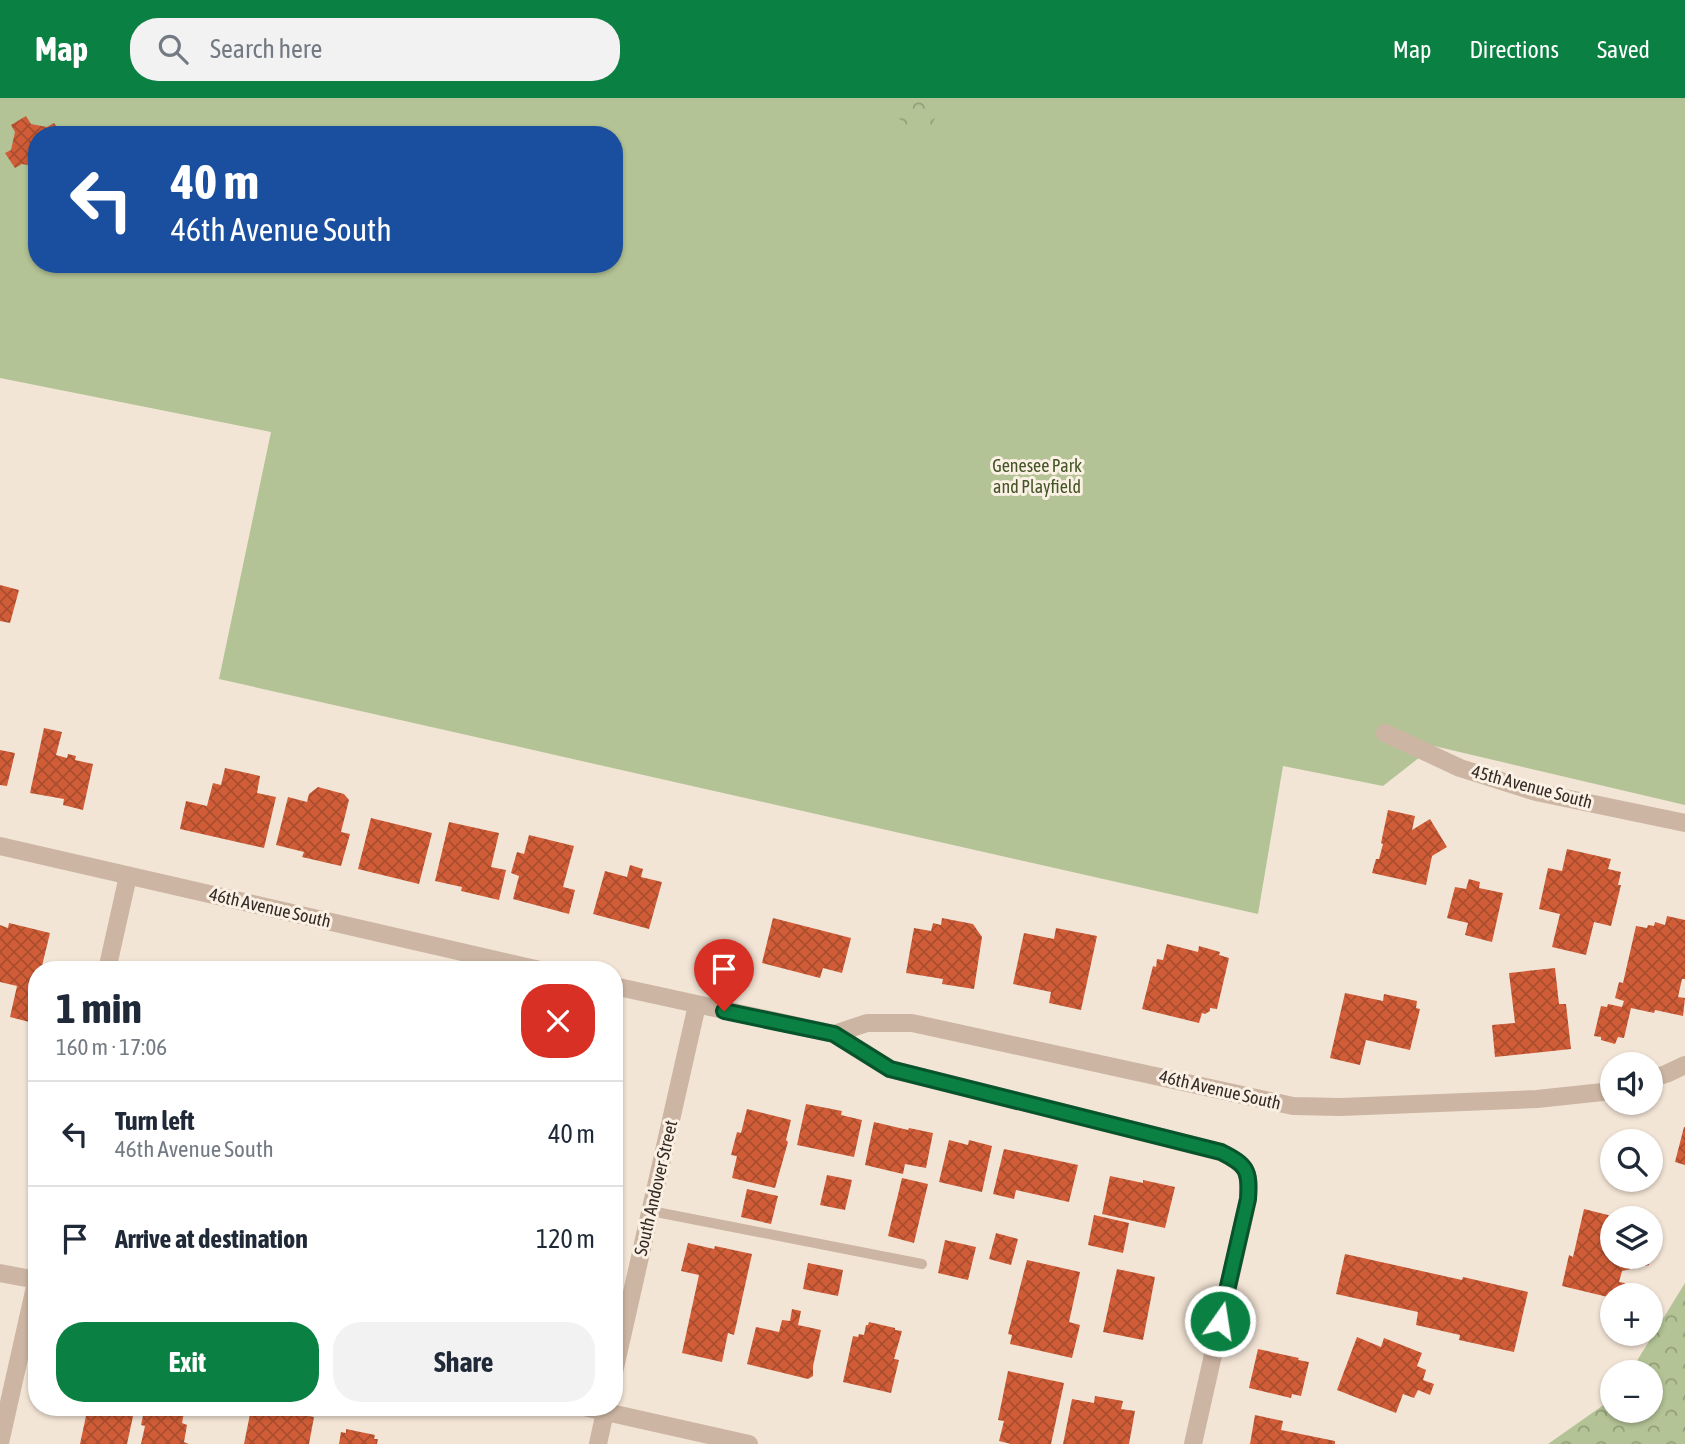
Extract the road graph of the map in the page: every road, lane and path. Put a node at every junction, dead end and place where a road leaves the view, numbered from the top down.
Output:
1 (1385, 733) dead end
2 (1685, 823) edge
3 (0, 846) edge
4 (128, 876) junction
5 (109, 961) edge
6 (501, 961) edge
7 (623, 988) edge
8 (697, 1005) junction
9 (834, 1034) junction
10 (1685, 1065) edge
11 (1663, 1075) edge
12 (1600, 1092) edge
13 (651, 1211) junction
14 (922, 1264) dead end
15 (0, 1273) edge
16 (28, 1278) edge
17 (28, 1320) edge
18 (623, 1333) edge
19 (623, 1413) edge
20 (604, 1416) edge
21 (0, 1444) edge
22 (598, 1444) edge
23 (749, 1444) edge
24 (1193, 1444) edge

1 - 2 street, 45th Avenue South
3 - 4 street, 46th Avenue South
4 - 5 street
4 - 6 street, 46th Avenue South
7 - 8 street
8 - 9 street
8 - 13 street, South Andover Street
9 - 12 street, 46th Avenue South
9 - 24 street
10 - 11 street
13 - 14 lane
13 - 18 street, South Andover Street
15 - 16 street
17 - 21 street
19 - 23 street
20 - 22 street

